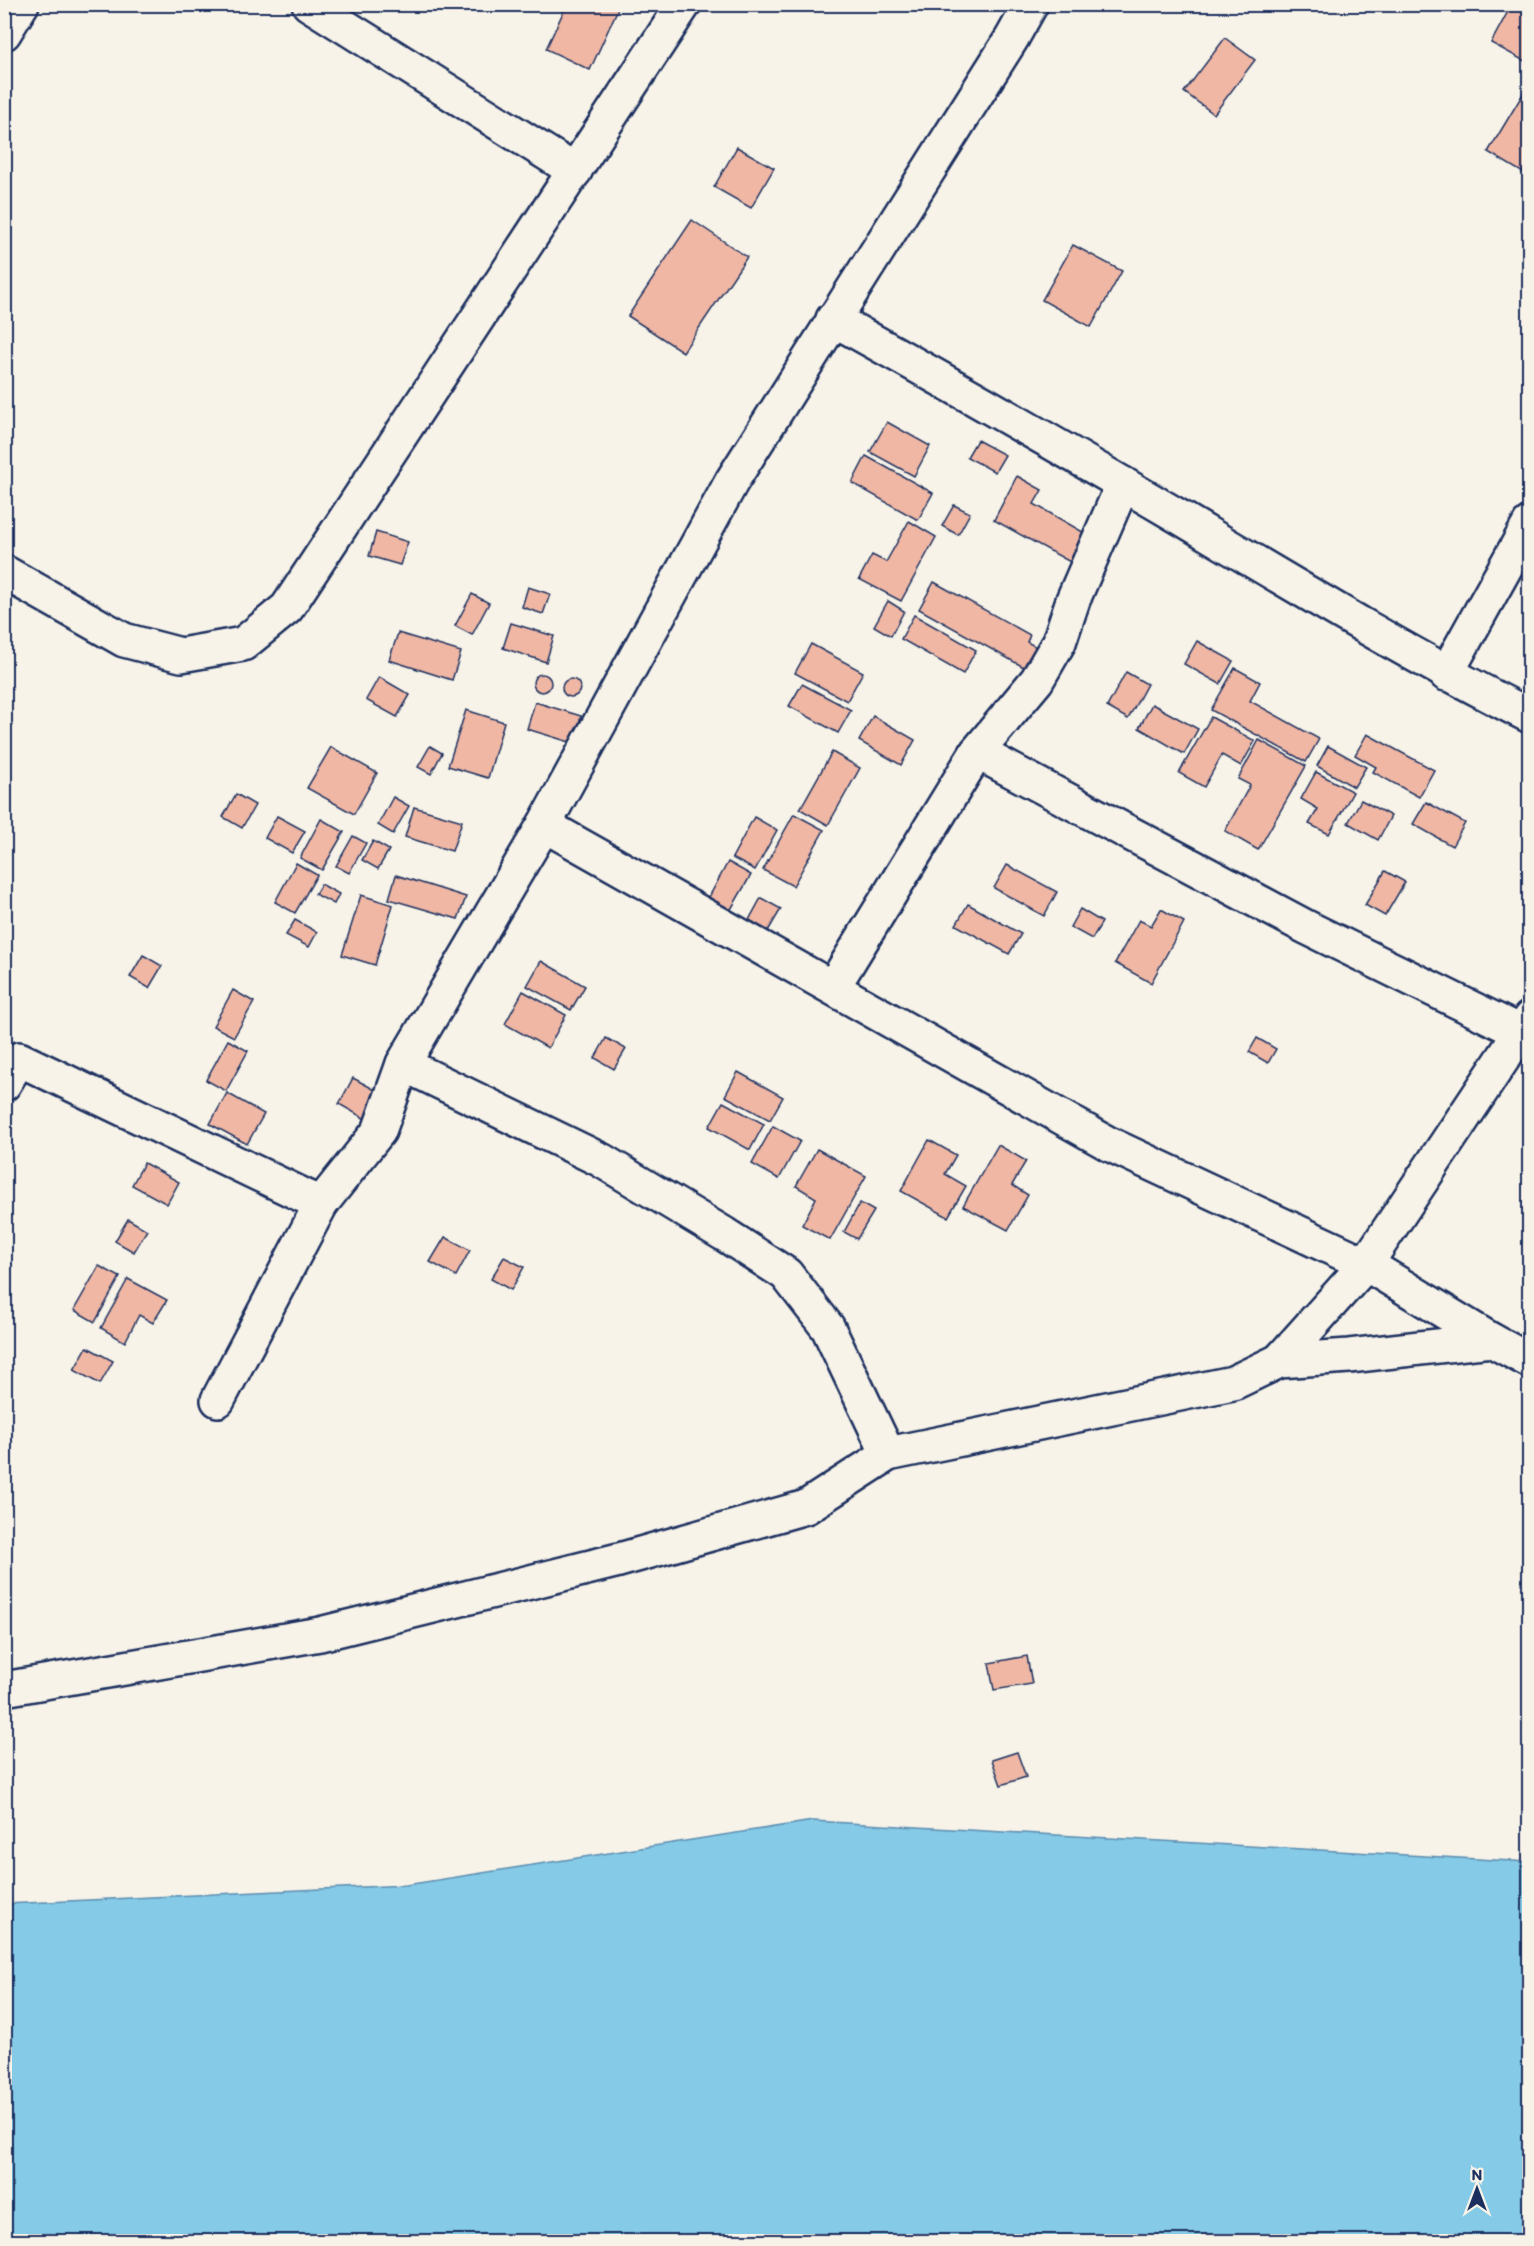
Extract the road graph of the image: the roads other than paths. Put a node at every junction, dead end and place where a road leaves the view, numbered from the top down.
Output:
1 (22, 4) edge
2 (309, 4) edge
3 (684, 4) edge
4 (1031, 4) edge
5 (4, 33) edge
6 (575, 171) junction
7 (833, 319) junction
8 (1124, 484) junction
9 (1530, 523) edge
10 (4, 572) edge
11 (1446, 674) junction
12 (1530, 716) edge
13 (977, 752) junction
14 (544, 825) junction
15 (833, 987) junction
16 (1525, 1025) edge
17 (403, 1064) junction
18 (4, 1084) edge
19 (321, 1204) junction
20 (1366, 1264) junction
21 (1491, 1340) junction
22 (1279, 1361) junction
23 (1530, 1361) edge
24 (218, 1400) dead end
25 (888, 1454) junction
26 (4, 1689) edge

1 - 5 street
2 - 6 street
3 - 6 street
4 - 7 street
6 - 10 street
7 - 8 street
7 - 14 street
8 - 11 street
8 - 13 street
9 - 11 street
11 - 12 street
13 - 15 street
13 - 16 street
14 - 15 street
14 - 17 street
15 - 20 street
16 - 20 street
17 - 19 street
17 - 25 street
18 - 19 street
19 - 24 street
20 - 21 street
20 - 22 street
21 - 22 street
21 - 23 street
22 - 25 street
25 - 26 street

